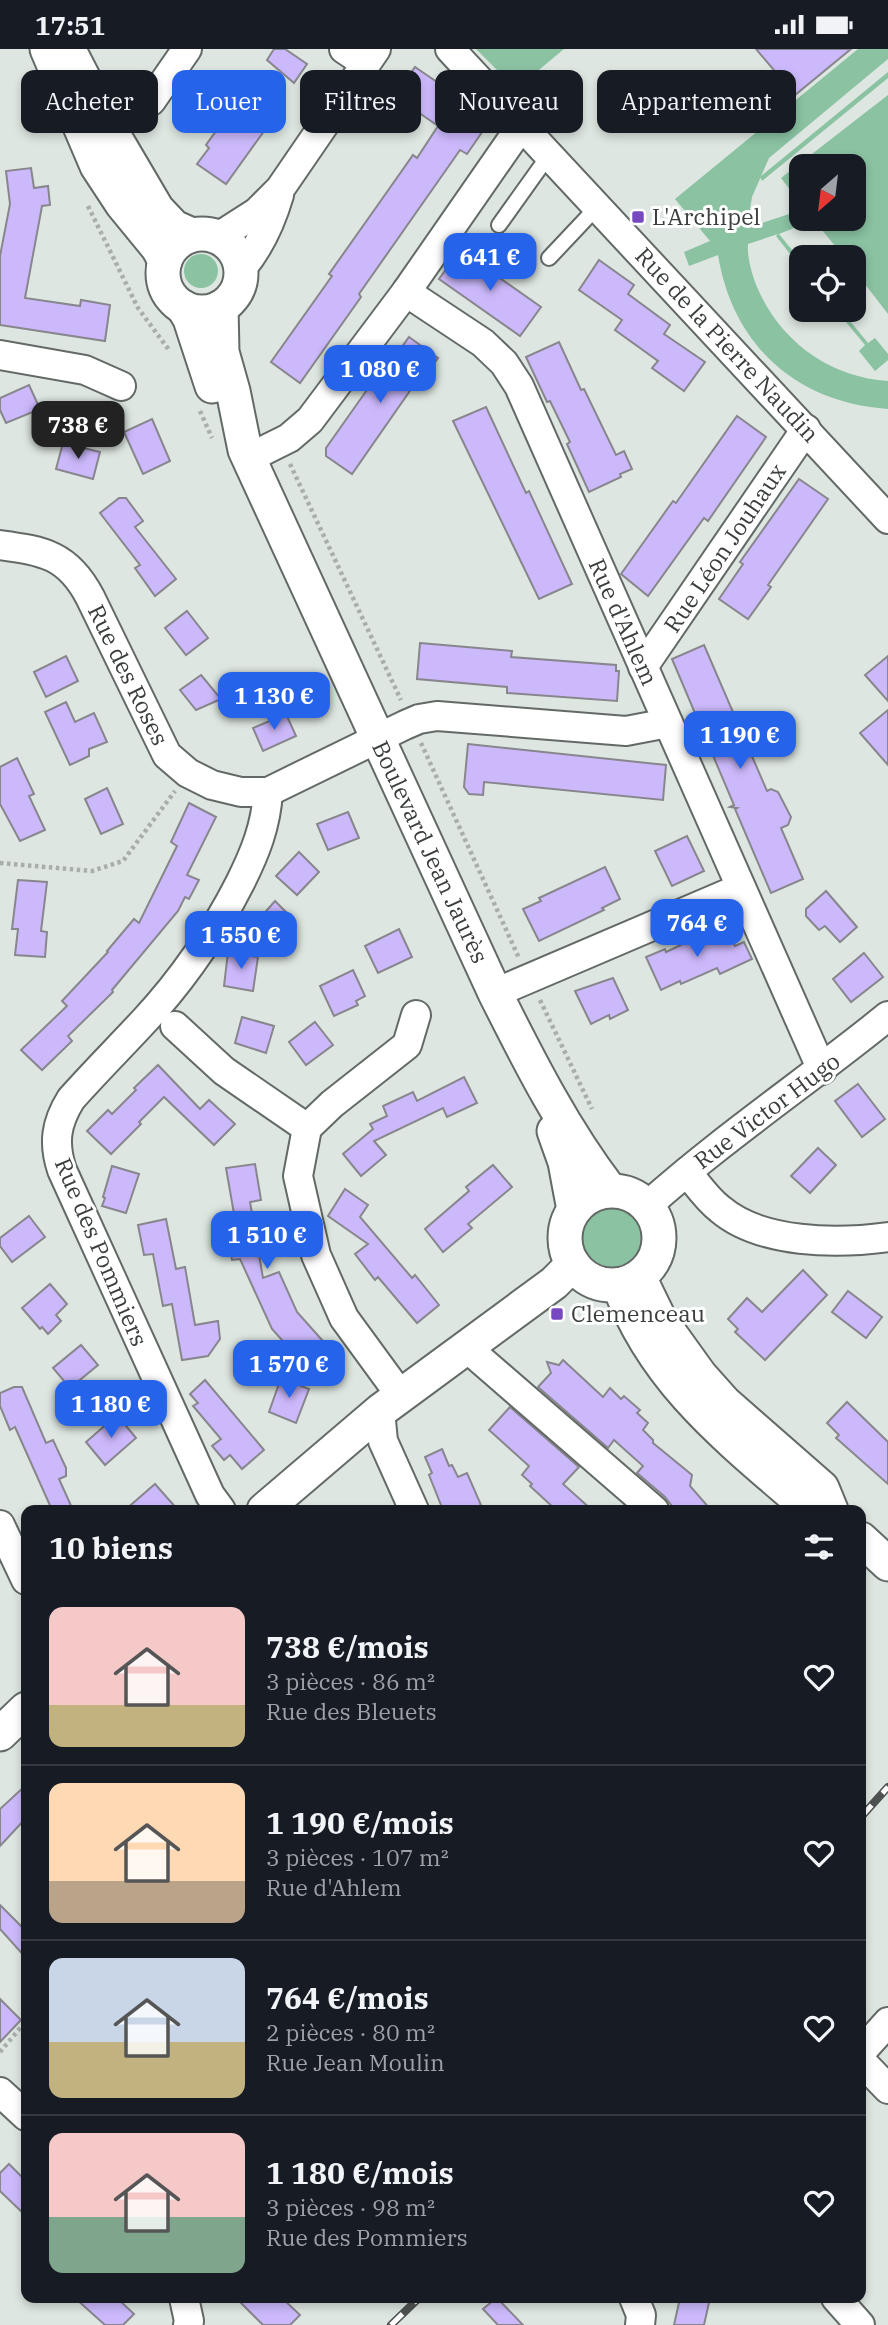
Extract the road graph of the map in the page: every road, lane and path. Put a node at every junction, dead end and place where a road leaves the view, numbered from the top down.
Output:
1 (47, 49) edge
2 (68, 49) edge
3 (187, 49) edge
4 (450, 49) edge
5 (362, 54) edge
6 (79, 70) edge
7 (470, 70) edge
8 (158, 91) edge
9 (112, 133) edge
10 (516, 133) edge
11 (529, 133) edge
12 (549, 155) junction
13 (280, 189) junction
14 (598, 206) junction
15 (499, 225) dead end
16 (205, 236) junction
17 (549, 258) dead end
18 (165, 261) junction
19 (241, 269) junction
20 (406, 292) junction
21 (183, 307) junction
22 (220, 307) junction
23 (0, 355) edge
24 (121, 386) dead end
25 (806, 429) junction
26 (247, 454) junction
27 (286, 457) dead end
28 (888, 519) edge
29 (0, 545) edge
30 (643, 667) junction
31 (406, 710) dead end
32 (668, 723) junction
33 (378, 739) junction
34 (419, 739) dead end
35 (188, 773) junction
36 (268, 792) junction
37 (0, 863) edge
38 (741, 888) junction
39 (525, 970) dead end
40 (535, 989) dead end
41 (495, 993) junction
42 (416, 1015) dead end
43 (888, 1016) edge
44 (175, 1026) dead end
45 (530, 1062) junction
46 (822, 1070) junction
47 (596, 1118) dead end
48 (307, 1128) junction
49 (687, 1172) junction
50 (610, 1191) junction
51 (647, 1206) junction
52 (574, 1210) junction
53 (888, 1237) edge
54 (573, 1264) junction
55 (629, 1281) junction
56 (467, 1348) junction
57 (390, 1404) junction
58 (217, 1505) edge
59 (270, 1505) edge
60 (412, 1505) edge
61 (648, 1505) edge
62 (805, 1505) edge
63 (829, 1505) edge
64 (0, 1525) edge
65 (866, 1544) edge
66 (888, 1564) edge
67 (21, 1569) edge
68 (21, 1714) edge
69 (0, 1734) edge
70 (888, 2022) edge
71 (21, 2027) edge
72 (866, 2046) edge
73 (0, 2052) edge
74 (866, 2066) edge
75 (888, 2089) edge
76 (0, 2092) edge
77 (21, 2111) edge
78 (185, 2303) edge
79 (636, 2303) edge
80 (840, 2303) edge
81 (188, 2325) edge
82 (640, 2325) edge
83 (860, 2325) edge

1 - 18 street
2 - 6 street
3 - 8 street
4 - 7 street, Rue de la Pierre Naudin
5 - 13 street
9 - 16 street
10 - 20 street
11 - 12 street, Rue de la Pierre Naudin
12 - 14 street, Rue de la Pierre Naudin
12 - 15 lane
13 - 16 street
13 - 19 street
14 - 17 lane
14 - 25 street, Rue de la Pierre Naudin
16 - 18 street
16 - 19 street
18 - 21 street
19 - 22 street
20 - 26 street
20 - 30 street, Rue d'Ahlem
21 - 22 street
21 - 26 street, Boulevard Jean Jaurès
22 - 26 street, Boulevard Jean Jaurès
23 - 24 street
25 - 28 street, Rue de la Pierre Naudin
25 - 30 street, Rue Léon Jouhaux
26 - 33 street, Boulevard Jean Jaurès
27 - 31 path
29 - 35 street, Rue des Roses
30 - 32 street, Rue d'Ahlem
32 - 33 street, Rue des Roses
32 - 38 street, Rue d'Ahlem
33 - 36 street, Rue des Roses
33 - 41 street, Boulevard Jean Jaurès
34 - 39 path
35 - 36 street, Rue des Roses
35 - 37 path
36 - 58 street, Rue des Pommiers
38 - 41 street
38 - 46 street, Rue d'Ahlem
40 - 47 path
41 - 45 street, Boulevard Jean Jaurès
42 - 48 street
43 - 46 street, Rue Victor Hugo
44 - 48 street
45 - 50 street, Boulevard Jean Jaurès
45 - 52 street, Boulevard Jean Jaurès
46 - 49 street, Rue Victor Hugo
48 - 57 street
49 - 51 street, Rue Victor Hugo
49 - 53 street
50 - 51 street
50 - 52 street
51 - 55 street
52 - 54 street
54 - 55 street
54 - 56 street
55 - 62 street
55 - 63 street
56 - 57 street
56 - 61 street
57 - 59 street
57 - 60 street
64 - 67 street
65 - 66 street
68 - 69 street
70 - 72 street
71 - 73 path
74 - 75 street
76 - 77 street
78 - 81 street
79 - 82 street
80 - 83 street

